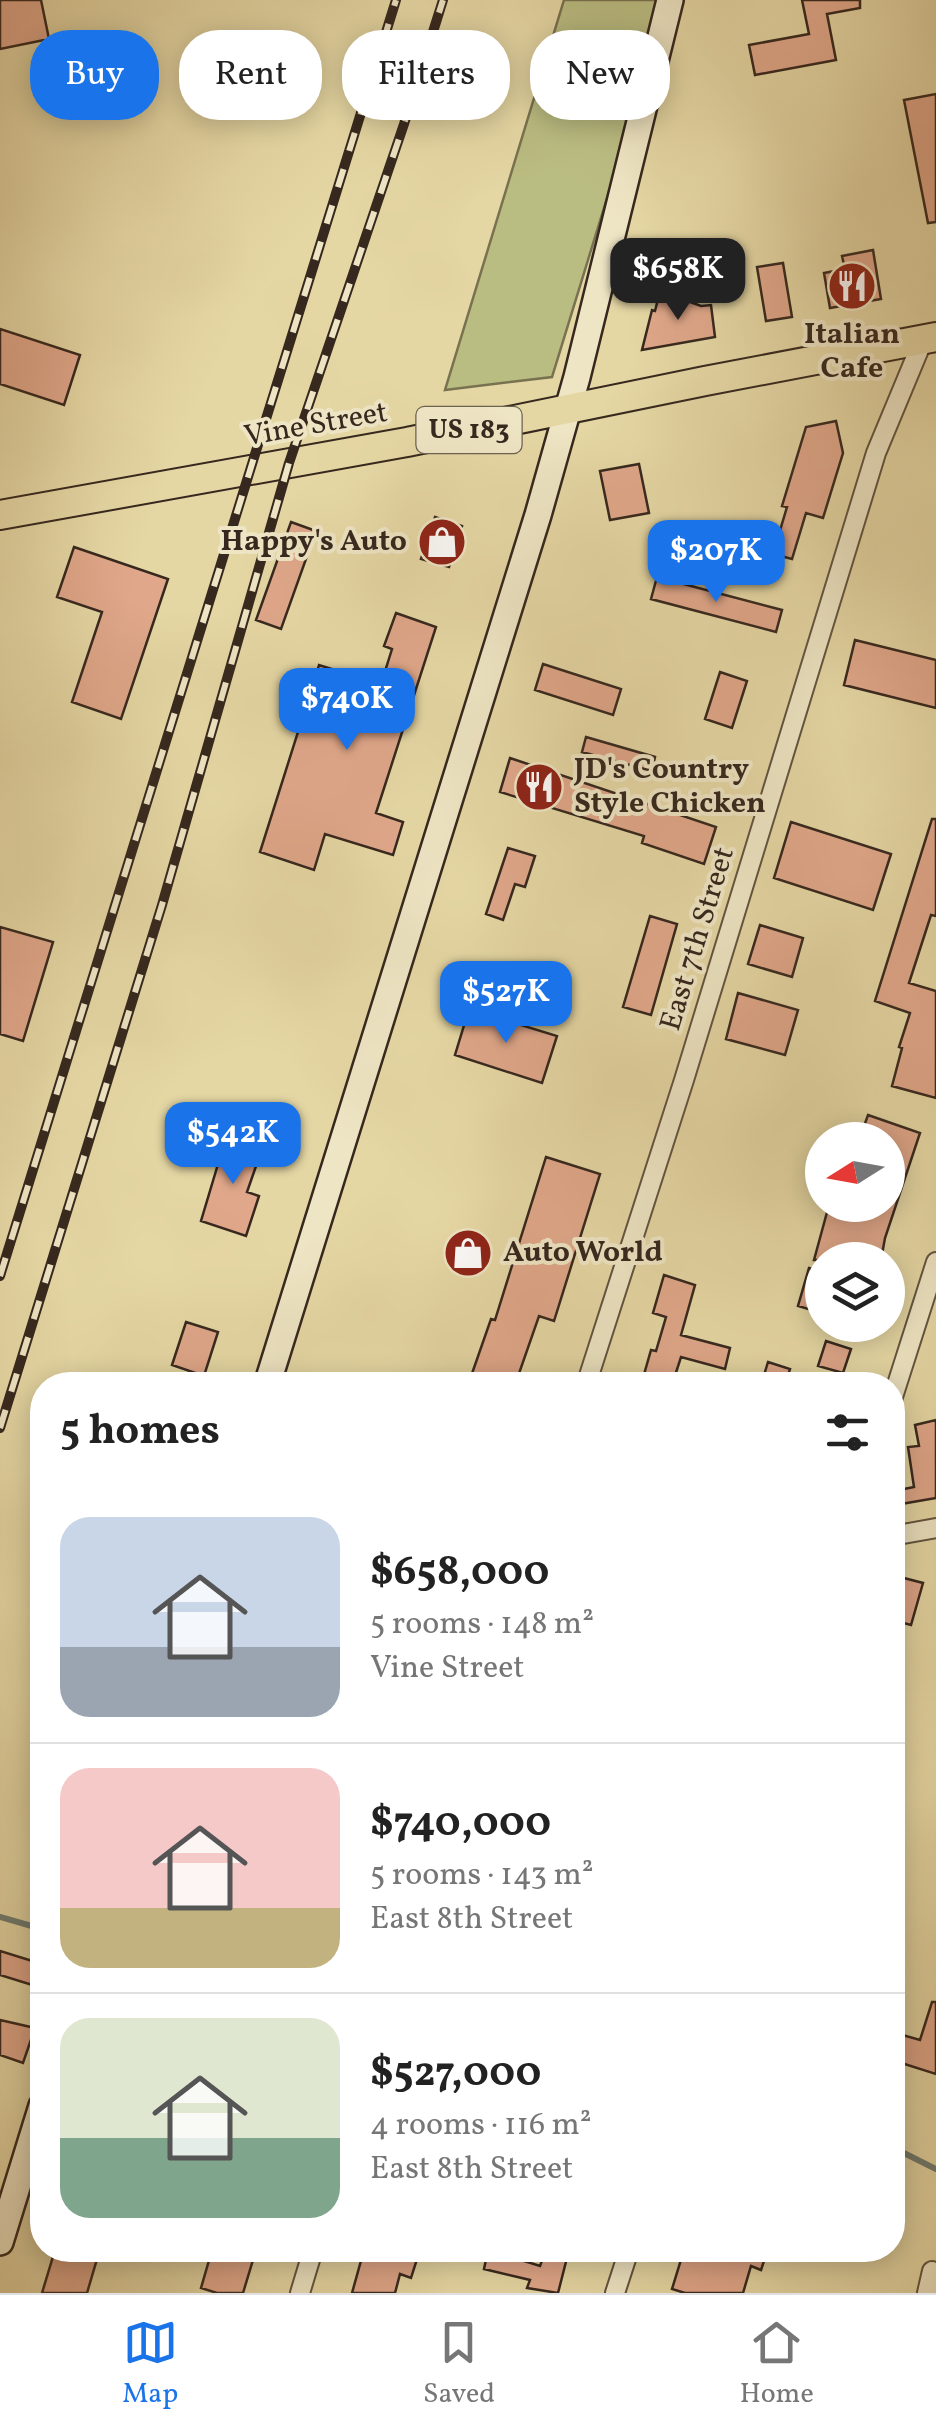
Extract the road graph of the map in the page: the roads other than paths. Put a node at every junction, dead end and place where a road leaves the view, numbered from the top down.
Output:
1 (670, 0) edge
2 (929, 339) edge
3 (567, 409) junction
4 (0, 514) edge
5 (936, 1262) edge
6 (271, 1372) edge
7 (590, 1372) edge
8 (901, 1372) edge
9 (936, 1528) edge
10 (905, 1534) edge
11 (30, 2145) edge
12 (0, 2242) edge
13 (309, 2262) edge
14 (625, 2262) edge
15 (932, 2271) dead end
16 (300, 2293) edge
17 (615, 2293) edge
18 (927, 2293) edge

1 - 3 main road
2 - 3 main road, Vine Street / US 183
2 - 7 street, East 7th Street
3 - 4 main road, Vine Street / US 183
3 - 6 main road
5 - 8 street
9 - 10 street
11 - 12 main road
13 - 16 street
14 - 17 street
15 - 18 street

